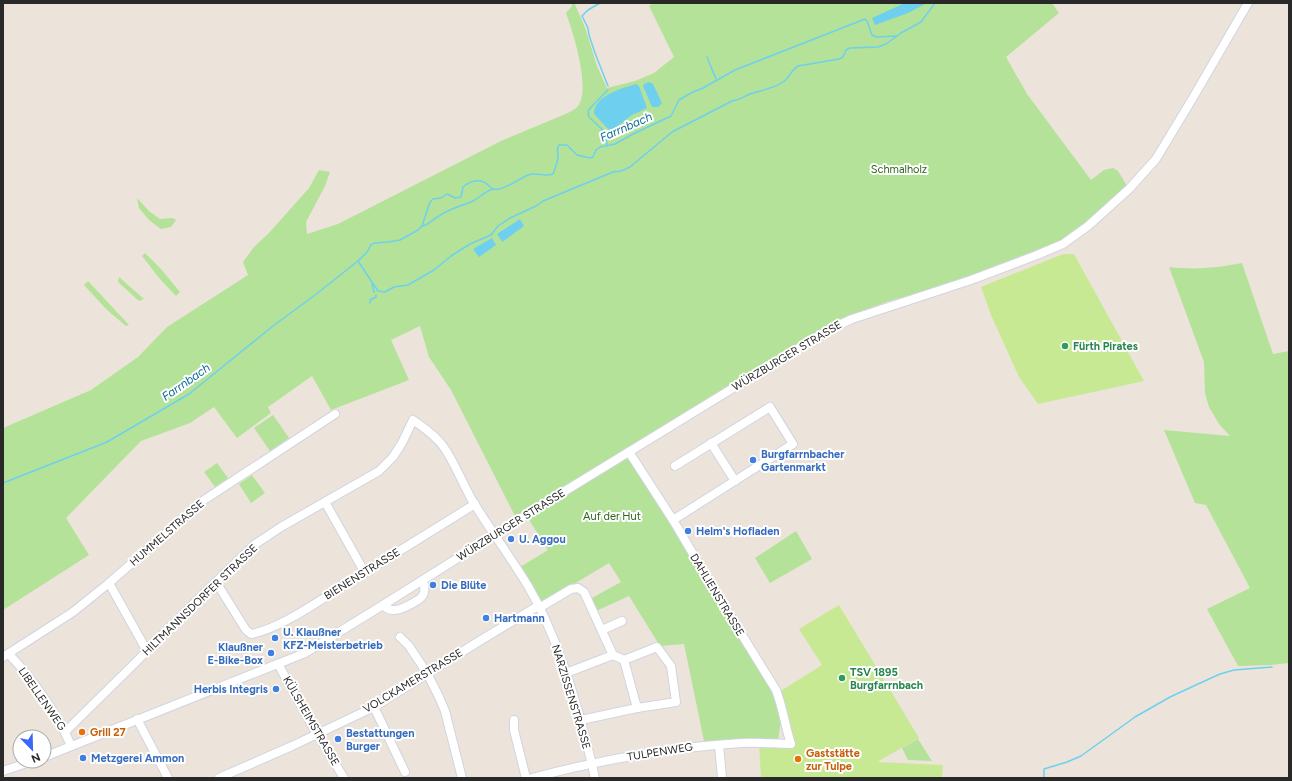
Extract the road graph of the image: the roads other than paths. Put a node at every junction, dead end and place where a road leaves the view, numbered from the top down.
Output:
1 (1248, 3) edge
2 (335, 414) dead end
3 (413, 420) joint
4 (711, 443) junction
5 (629, 452) junction
6 (675, 466) dead end
7 (735, 480) junction
8 (325, 502) junction
9 (475, 504) junction
10 (673, 520) junction
11 (495, 535) junction
12 (365, 572) junction
13 (423, 580) junction
14 (216, 582) junction
15 (109, 583) junction
16 (383, 605) junction
17 (539, 607) junction
18 (622, 621) dead end
19 (602, 630) junction
20 (400, 637) dead end
21 (147, 650) junction
22 (613, 655) junction
23 (6, 656) edge
24 (624, 660) junction
25 (278, 664) junction
26 (566, 673) junction
27 (427, 674) junction
28 (374, 707) junction
29 (637, 708) junction
30 (137, 719) junction
31 (514, 720) dead end
32 (581, 720) junction
33 (65, 732) junction
34 (317, 734) junction
35 (791, 744) joint
36 (720, 745) junction
37 (71, 746) junction
38 (52, 754) edge
39 (592, 764) junction
40 (405, 772) dead end
41 (168, 778) edge
42 (219, 778) edge
43 (344, 778) edge
44 (462, 778) edge
45 (526, 778) edge
46 (532, 778) edge
47 (595, 778) edge
48 (722, 778) edge

1 - 5 street, WÜRZBURGER STRASSE
2 - 15 street, HUMMELSTRASSE
3 - 8 street, HILTMANNSDORFER STRASSE
3 - 9 street, NARZISSENSTRASSE
4 - 6 street
4 - 7 street
4 - 7 street
5 - 10 street, DAHLIENSTRASSE
5 - 11 street, WÜRZBURGER STRASSE
7 - 10 street
8 - 12 street
8 - 14 street, HILTMANNSDORFER STRASSE
9 - 11 street, NARZISSENSTRASSE
9 - 12 street, BIENENSTRASSE
10 - 35 street, DAHLIENSTRASSE
11 - 13 street, WÜRZBURGER STRASSE
11 - 17 street, NARZISSENSTRASSE
12 - 14 street, BIENENSTRASSE
13 - 16 street, WÜRZBURGER STRASSE
13 - 16 street
14 - 21 street, HILTMANNSDORFER STRASSE
15 - 21 street
15 - 23 street, HUMMELSTRASSE
16 - 25 street, WÜRZBURGER STRASSE
17 - 19 street, VOLCKAMERSTRASSE
17 - 26 street, NARZISSENSTRASSE
17 - 27 street, VOLCKAMERSTRASSE
18 - 19 street
19 - 22 street
20 - 27 street
21 - 33 street, HILTMANNSDORFER STRASSE
22 - 24 street
22 - 26 street
23 - 33 street, LIBELLENWEG
24 - 29 street
24 - 29 street
25 - 30 street, WÜRZBURGER STRASSE
25 - 34 street, KÜLSHEIMSTRASSE
26 - 32 street, NARZISSENSTRASSE
27 - 28 street, VOLCKAMERSTRASSE
27 - 44 street
28 - 34 street, VOLCKAMERSTRASSE
28 - 40 street
29 - 32 street
30 - 37 street, WÜRZBURGER STRASSE
30 - 41 street
31 - 45 street
32 - 39 street, NARZISSENSTRASSE
33 - 37 street, LIBELLENWEG
34 - 42 street, VOLCKAMERSTRASSE
34 - 43 street, KÜLSHEIMSTRASSE
35 - 36 street, TULPENWEG
36 - 39 street, TULPENWEG
36 - 48 street
37 - 38 street, WÜRZBURGER STRASSE
39 - 46 street, TULPENWEG
39 - 47 street, NARZISSENSTRASSE

